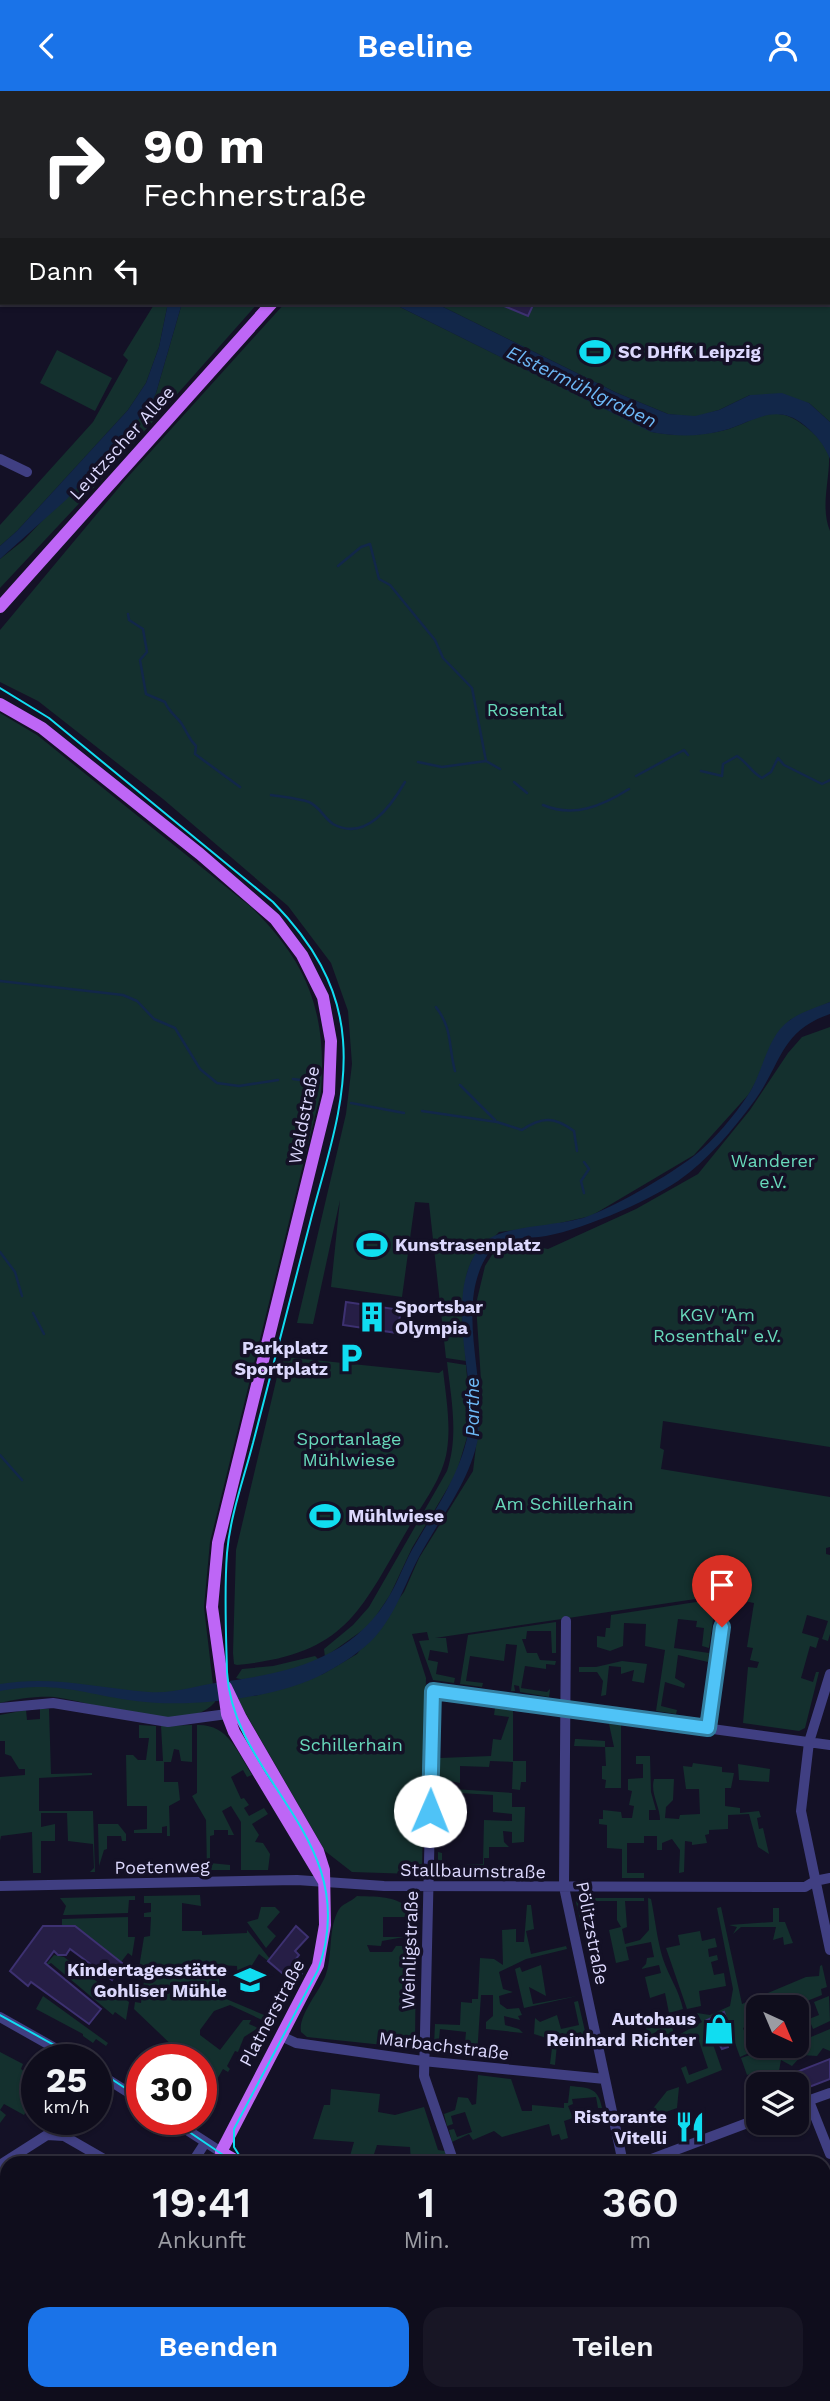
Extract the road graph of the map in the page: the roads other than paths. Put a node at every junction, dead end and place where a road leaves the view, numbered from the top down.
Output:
1 (270, 305) edge
2 (0, 459) edge
3 (27, 472) dead end
4 (0, 607) edge
5 (0, 704) edge
6 (725, 1603) dead end
7 (566, 1621) dead end
8 (830, 1674) edge
9 (227, 1701) junction
10 (0, 1708) edge
11 (567, 1708) junction
12 (227, 1714) junction
13 (708, 1728) junction
14 (809, 1742) junction
15 (830, 1745) edge
16 (830, 1878) edge
17 (815, 1881) junction
18 (324, 1882) junction
19 (0, 1886) edge
20 (428, 1886) junction
21 (564, 1887) junction
22 (830, 1950) edge
23 (0, 2017) edge
24 (281, 2036) junction
25 (48, 2044) edge
26 (423, 2061) junction
27 (605, 2079) junction
28 (830, 2093) edge
29 (809, 2101) edge
30 (809, 2103) edge
31 (746, 2124) edge
32 (193, 2135) edge
33 (205, 2143) junction
34 (221, 2152) junction
35 (830, 2154) edge
36 (14, 2156) edge
37 (99, 2156) edge
38 (197, 2156) edge
39 (228, 2156) edge
40 (452, 2156) edge
41 (622, 2156) edge
42 (660, 2156) edge

1 - 4 main road, Leutzscher Allee
2 - 3 street
5 - 9 main road, Waldstraße
6 - 13 street
7 - 11 street, Pölitzstraße
8 - 14 street
9 - 12 main road, Waldstraße
9 - 18 main road, Platnerstraße
10 - 12 street
11 - 13 street
11 - 20 street, Weinligstraße
11 - 21 street, Pölitzstraße
12 - 18 main road, Platnerstraße
13 - 14 street
14 - 15 street
14 - 17 street
16 - 17 street, Stallbaumstraße
17 - 21 street, Stallbaumstraße
17 - 22 street
18 - 19 street, Poetenweg
18 - 20 street, Stallbaumstraße
18 - 24 main road, Platnerstraße
20 - 21 street, Stallbaumstraße
20 - 26 street, Weinligstraße
21 - 27 street, Pölitzstraße
23 - 25 street
24 - 26 street, Marbachstraße
24 - 34 main road, Platnerstraße
26 - 27 street, Marbachstraße
26 - 40 street, Weinligstraße
27 - 41 street, Pölitzstraße
28 - 29 street
30 - 35 street
31 - 42 street
32 - 33 street
33 - 34 street
33 - 38 street
34 - 39 main road
36 - 37 street

